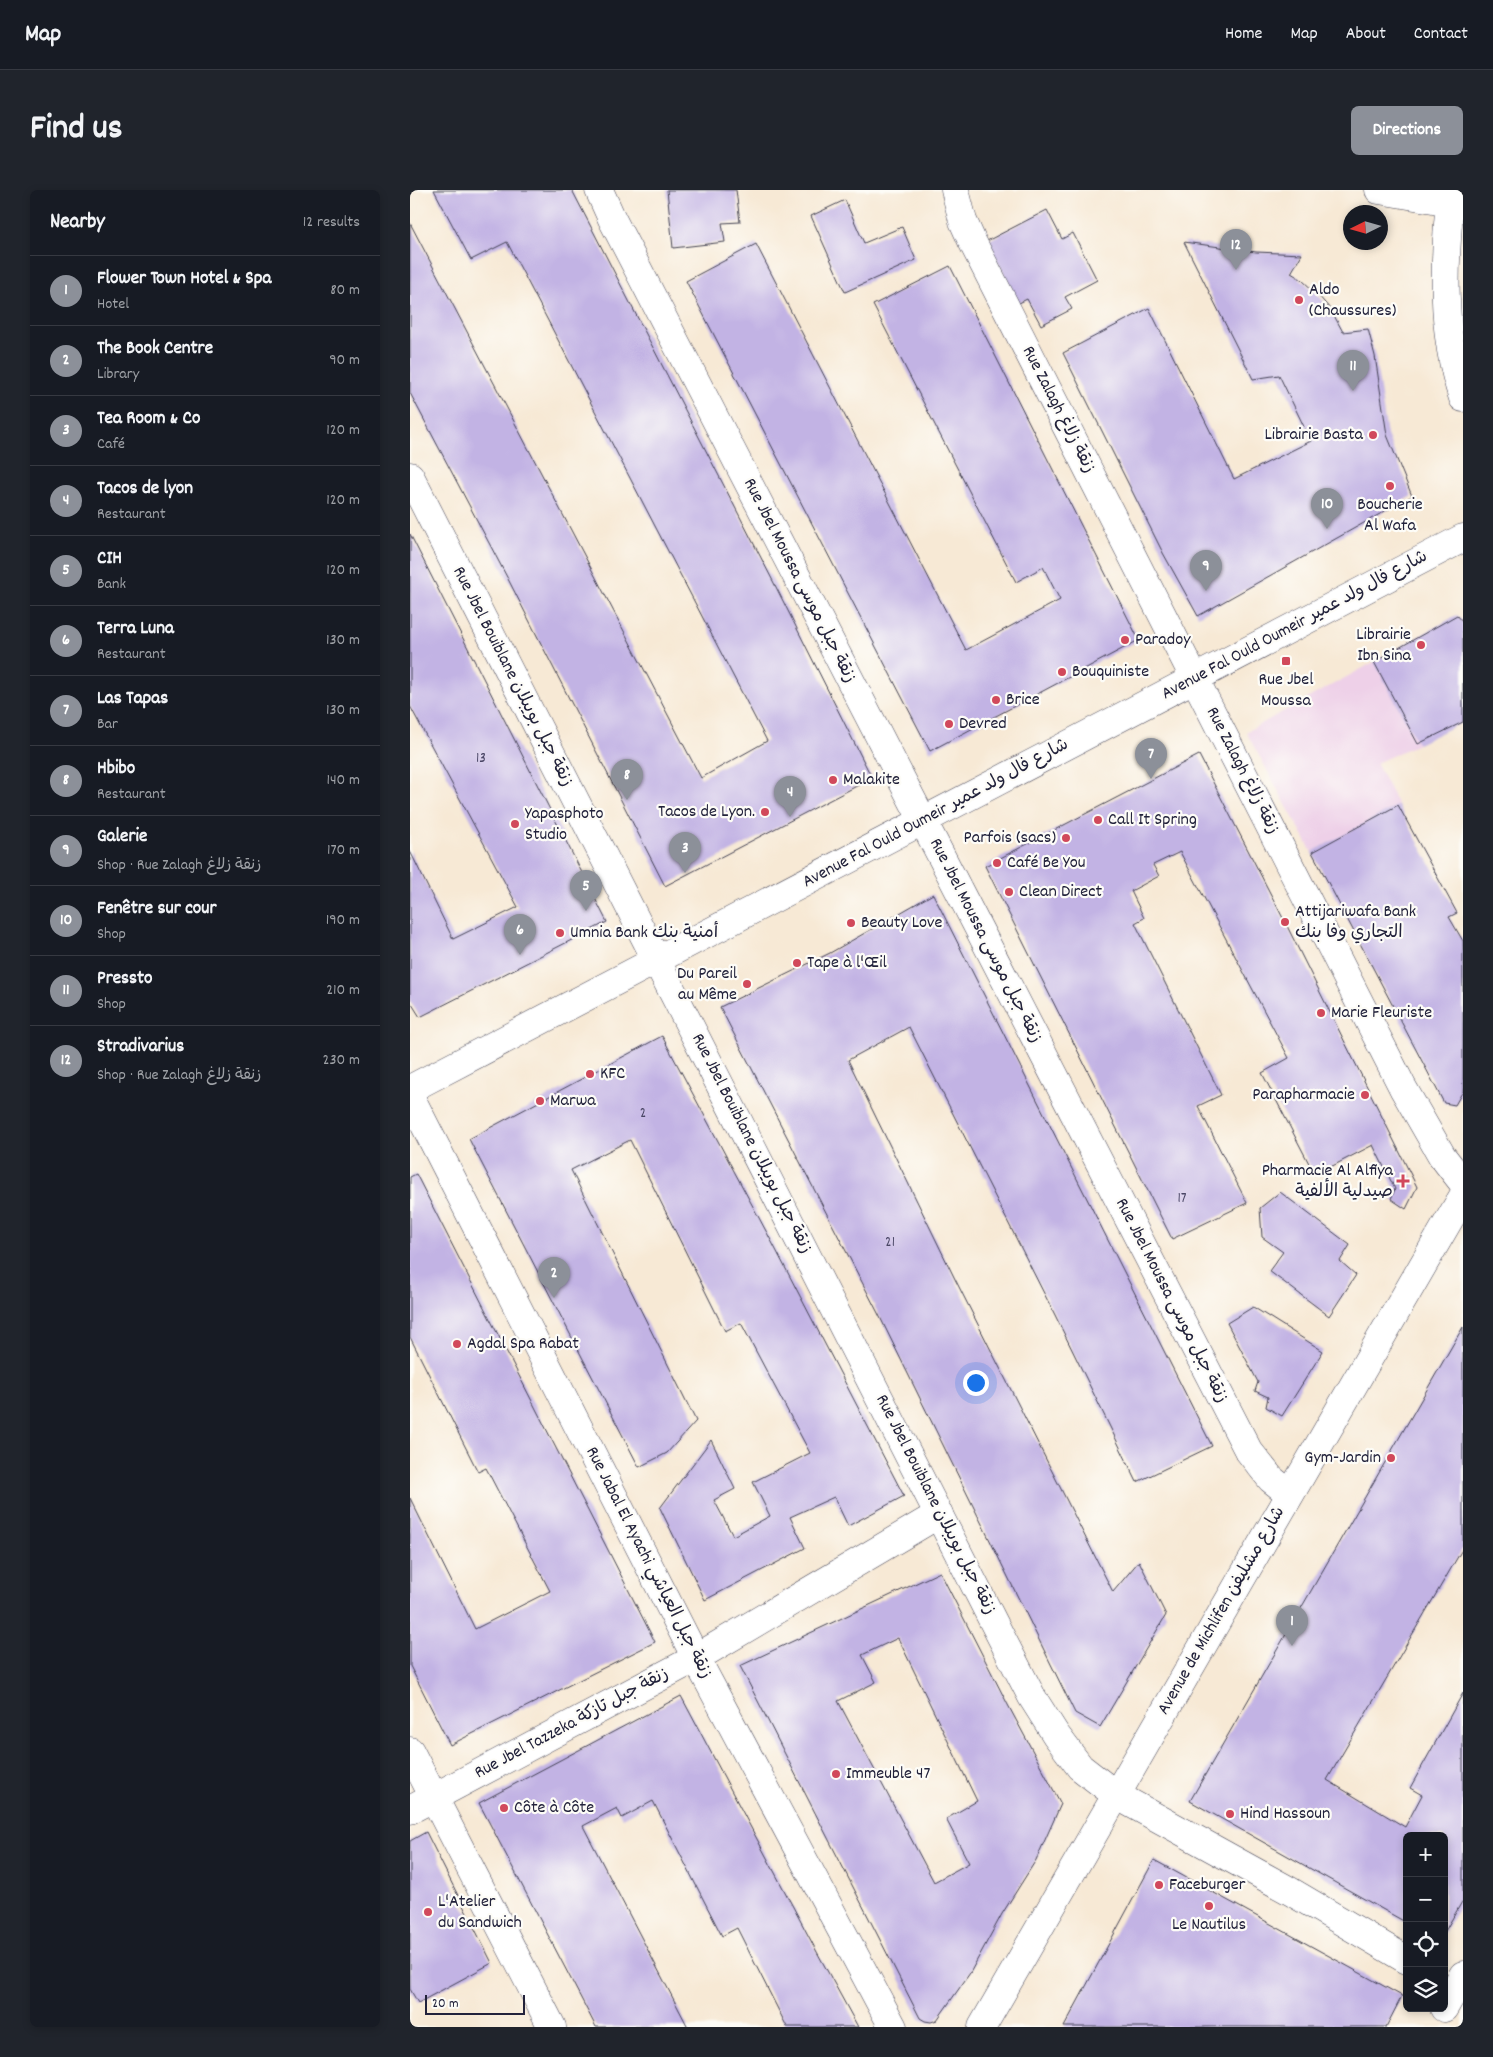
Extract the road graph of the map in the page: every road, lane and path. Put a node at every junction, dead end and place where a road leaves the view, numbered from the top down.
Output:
1 (599, 190) edge
2 (955, 190) edge
3 (1379, 190) edge
4 (1454, 199) edge
5 (1463, 398) edge
6 (410, 476) edge
7 (1463, 538) edge
8 (1195, 679) junction
9 (923, 820) junction
10 (657, 960) junction
11 (410, 1089) edge
12 (410, 1096) edge
13 (1463, 1183) edge
14 (1463, 1196) edge
15 (1290, 1494) junction
16 (939, 1514) junction
17 (696, 1658) junction
18 (410, 1751) edge
19 (1116, 1795) junction
20 (434, 1798) junction
21 (410, 1810) edge
22 (1403, 1958) edge
23 (1452, 1994) edge
24 (552, 2027) edge
25 (893, 2027) edge
26 (982, 2027) edge
27 (1434, 2027) edge

1 - 9 street, Rue Jbel Moussa زنقة جبل موسى
2 - 8 street, Rue Zalagh زنقة زلاغ
3 - 4 street
4 - 5 street
6 - 10 street, Rue Jbel Bouiblane زنقة جبل بويبلان
7 - 8 street, Avenue Fal Ould Oumeir شارع فال ولد عمير
8 - 9 street, Avenue Fal Ould Oumeir شارع فال ولد عمير
8 - 13 street, Rue Zalagh زنقة زلاغ
9 - 10 street, Avenue Fal Ould Oumeir شارع فال ولد عمير
9 - 15 street, Rue Jbel Moussa زنقة جبل موسى
10 - 11 street, Avenue Fal Ould Oumeir شارع فال ولد عمير
10 - 16 street, Rue Jbel Bouiblane زنقة جبل بويبلان
12 - 17 street, Rue Jabal El Ayachi زنقة جبل العياشي
14 - 15 street, Avenue de Michlifen شارع مشليفن
15 - 19 street, Avenue de Michlifen شارع مشليفن
16 - 17 street, Rue Jbel Tazzeka زنقة جبل تازكة
16 - 19 street, Rue Jbel Bouiblane زنقة جبل بويبلان
17 - 20 street, Rue Jbel Tazzeka زنقة جبل تازكة
17 - 25 street, Rue Jabal El Ayachi زنقة جبل العياشي
18 - 20 street
19 - 22 street, Rue Jbel Bouiblane زنقة جبل بويبلان
19 - 26 street, Avenue de Michlifen شارع مشليفن
20 - 21 street, Rue Jbel Tazzeka زنقة جبل تازكة
20 - 24 street
23 - 27 street

